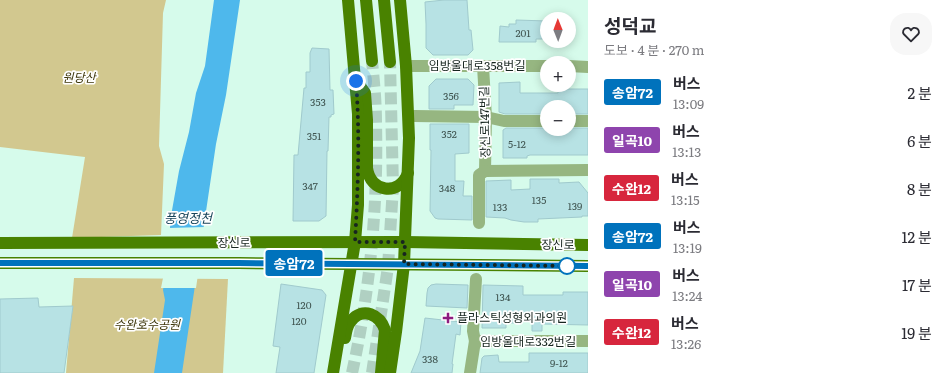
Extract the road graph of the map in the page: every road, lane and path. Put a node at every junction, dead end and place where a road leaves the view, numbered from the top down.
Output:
1 (348, 0) edge
2 (366, 0) edge
3 (384, 0) edge
4 (400, 0) edge
5 (372, 61) tunnel mouth
6 (390, 62) tunnel mouth
7 (406, 66) junction
8 (483, 66) junction
9 (540, 66) edge
10 (576, 66) edge
11 (588, 67) edge
12 (356, 81) junction
13 (414, 116) dead end
14 (486, 117) junction
15 (540, 121) edge
16 (576, 121) edge
17 (588, 121) edge
18 (408, 166) junction
19 (485, 170) junction
20 (588, 170) edge
21 (479, 223) dead end
22 (355, 242) junction
23 (405, 242) junction
24 (0, 243) edge
25 (588, 245) edge
26 (0, 263) edge
27 (351, 264) junction
28 (404, 264) junction
29 (588, 266) edge
30 (476, 279) dead end
31 (475, 341) junction
32 (588, 342) edge
33 (333, 373) edge
34 (381, 373) edge
35 (390, 373) edge
36 (470, 373) edge

1 - 12 main road
2 - 5 main road
3 - 6 main road
4 - 7 main road
7 - 8 street, 임방울대로358번길
7 - 18 main road
8 - 9 street, 임방울대로358번길
8 - 14 street, 장신로147번길
10 - 11 street
12 - 18 main road
12 - 22 main road
13 - 14 street
14 - 15 street
14 - 19 street, 장신로147번길
16 - 17 street
18 - 23 main road
19 - 20 street, 장신로147번길
19 - 21 street
22 - 23 main road, 장신로
22 - 24 main road, 장신로
22 - 27 main road
23 - 25 main road, 장신로
23 - 28 main road
26 - 27 main road, 장신로
27 - 28 main road, 장신로
27 - 33 main road
28 - 29 main road, 장신로
28 - 35 main road
30 - 31 street
31 - 32 street, 임방울대로332번길
31 - 36 street, 임방울대로332번길
33 - 34 main road

